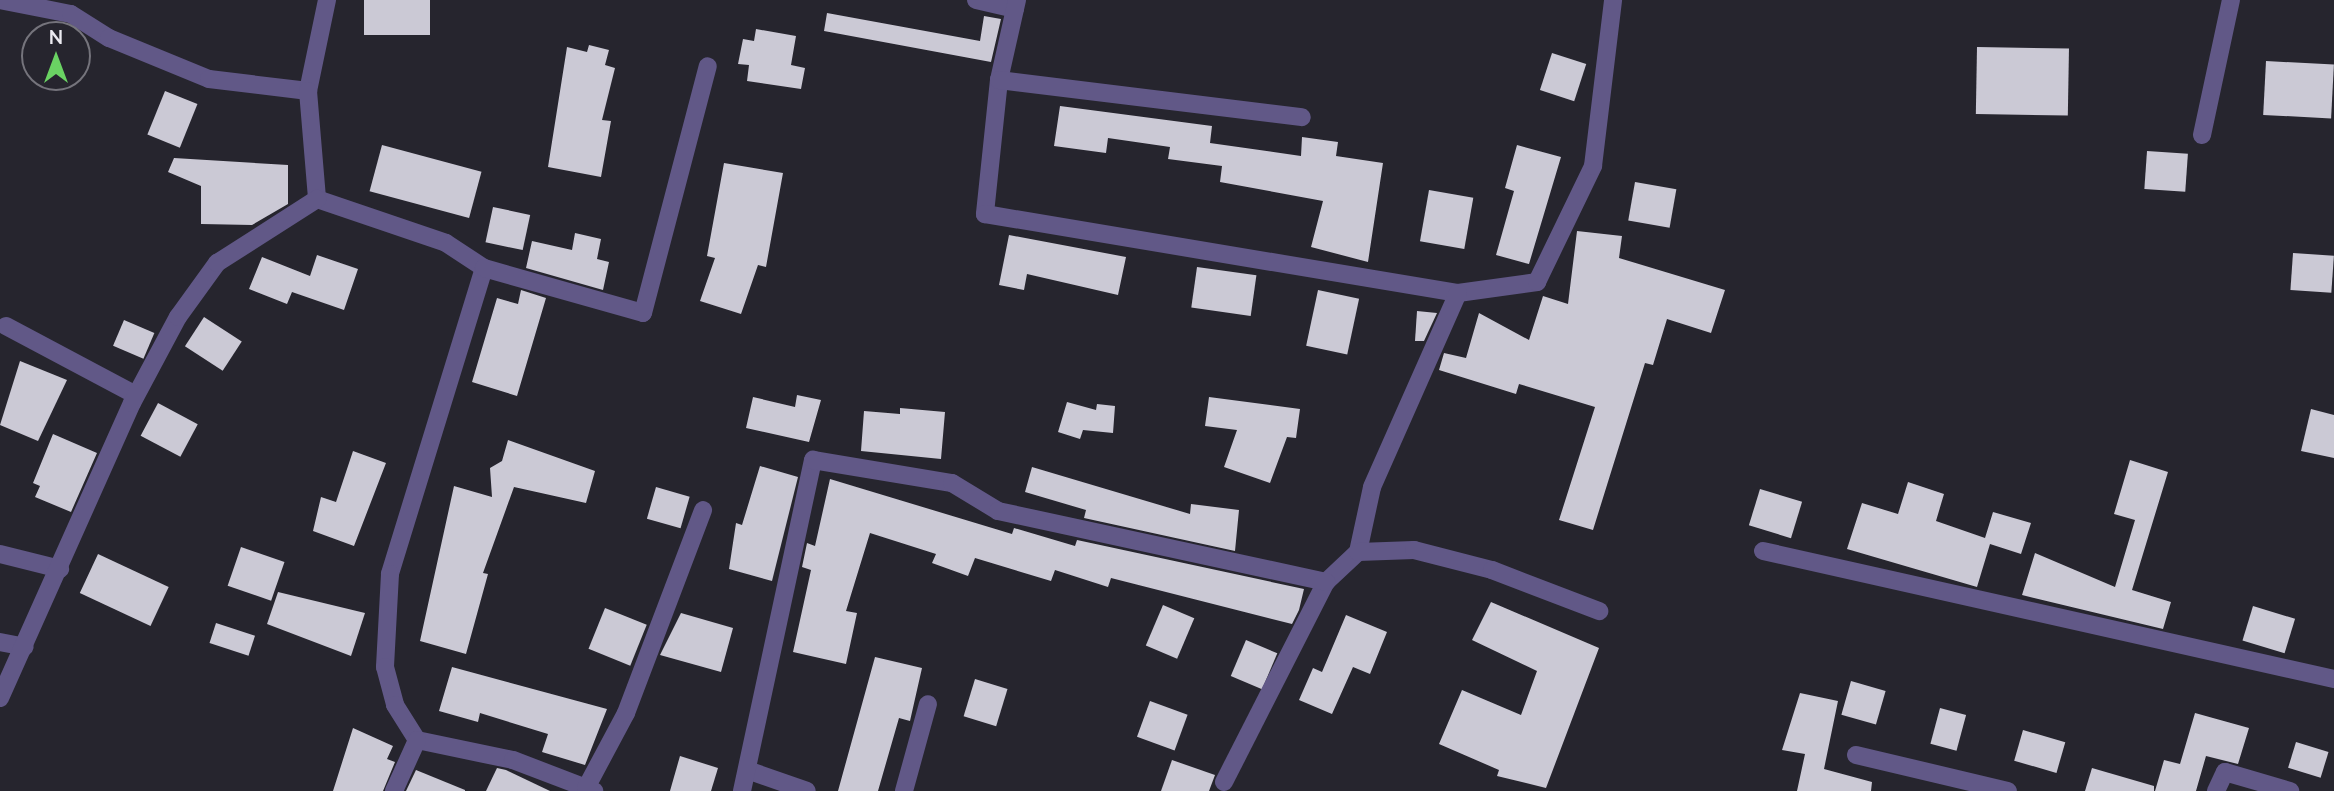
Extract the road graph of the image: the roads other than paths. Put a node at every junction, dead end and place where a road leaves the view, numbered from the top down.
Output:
1 (0, 0) edge
2 (327, 0) edge
3 (976, 0) edge
4 (1613, 0) edge
5 (2231, 0) edge
6 (1016, 4) edge
7 (708, 66) dead end
8 (999, 79) junction
9 (308, 91) junction
10 (1302, 117) dead end
11 (2203, 135) dead end
12 (317, 199) junction
13 (484, 268) junction
14 (1458, 293) junction
15 (6, 326) dead end
16 (136, 395) junction
17 (703, 510) dead end
18 (1763, 551) dead end
19 (1358, 552) junction
20 (0, 554) edge
21 (60, 569) junction
22 (1326, 582) junction
23 (1599, 611) dead end
24 (0, 642) edge
25 (24, 647) junction
26 (2334, 680) edge
27 (0, 698) edge
28 (929, 704) dead end
29 (417, 740) junction
30 (1856, 755) dead end
31 (750, 771) junction
32 (1224, 782) dead end
33 (590, 790) edge
34 (394, 791) edge
35 (742, 791) edge
36 (807, 791) edge
37 (904, 791) edge
38 (2008, 791) edge
39 (2216, 791) edge
40 (2290, 791) edge

1 - 9 street
2 - 9 street
3 - 6 street
4 - 14 street
5 - 11 street
6 - 8 street
7 - 13 street
8 - 10 street
8 - 14 street
9 - 12 street
12 - 13 street
12 - 16 street
13 - 29 street
14 - 19 street
15 - 16 street
16 - 21 street
17 - 33 street
18 - 26 street
19 - 22 street
19 - 23 street
20 - 21 street
21 - 25 street
22 - 31 street
22 - 32 street
24 - 25 street
25 - 27 street
28 - 37 street
29 - 33 street
29 - 34 street
30 - 38 street
31 - 35 street
31 - 36 street
39 - 40 street

